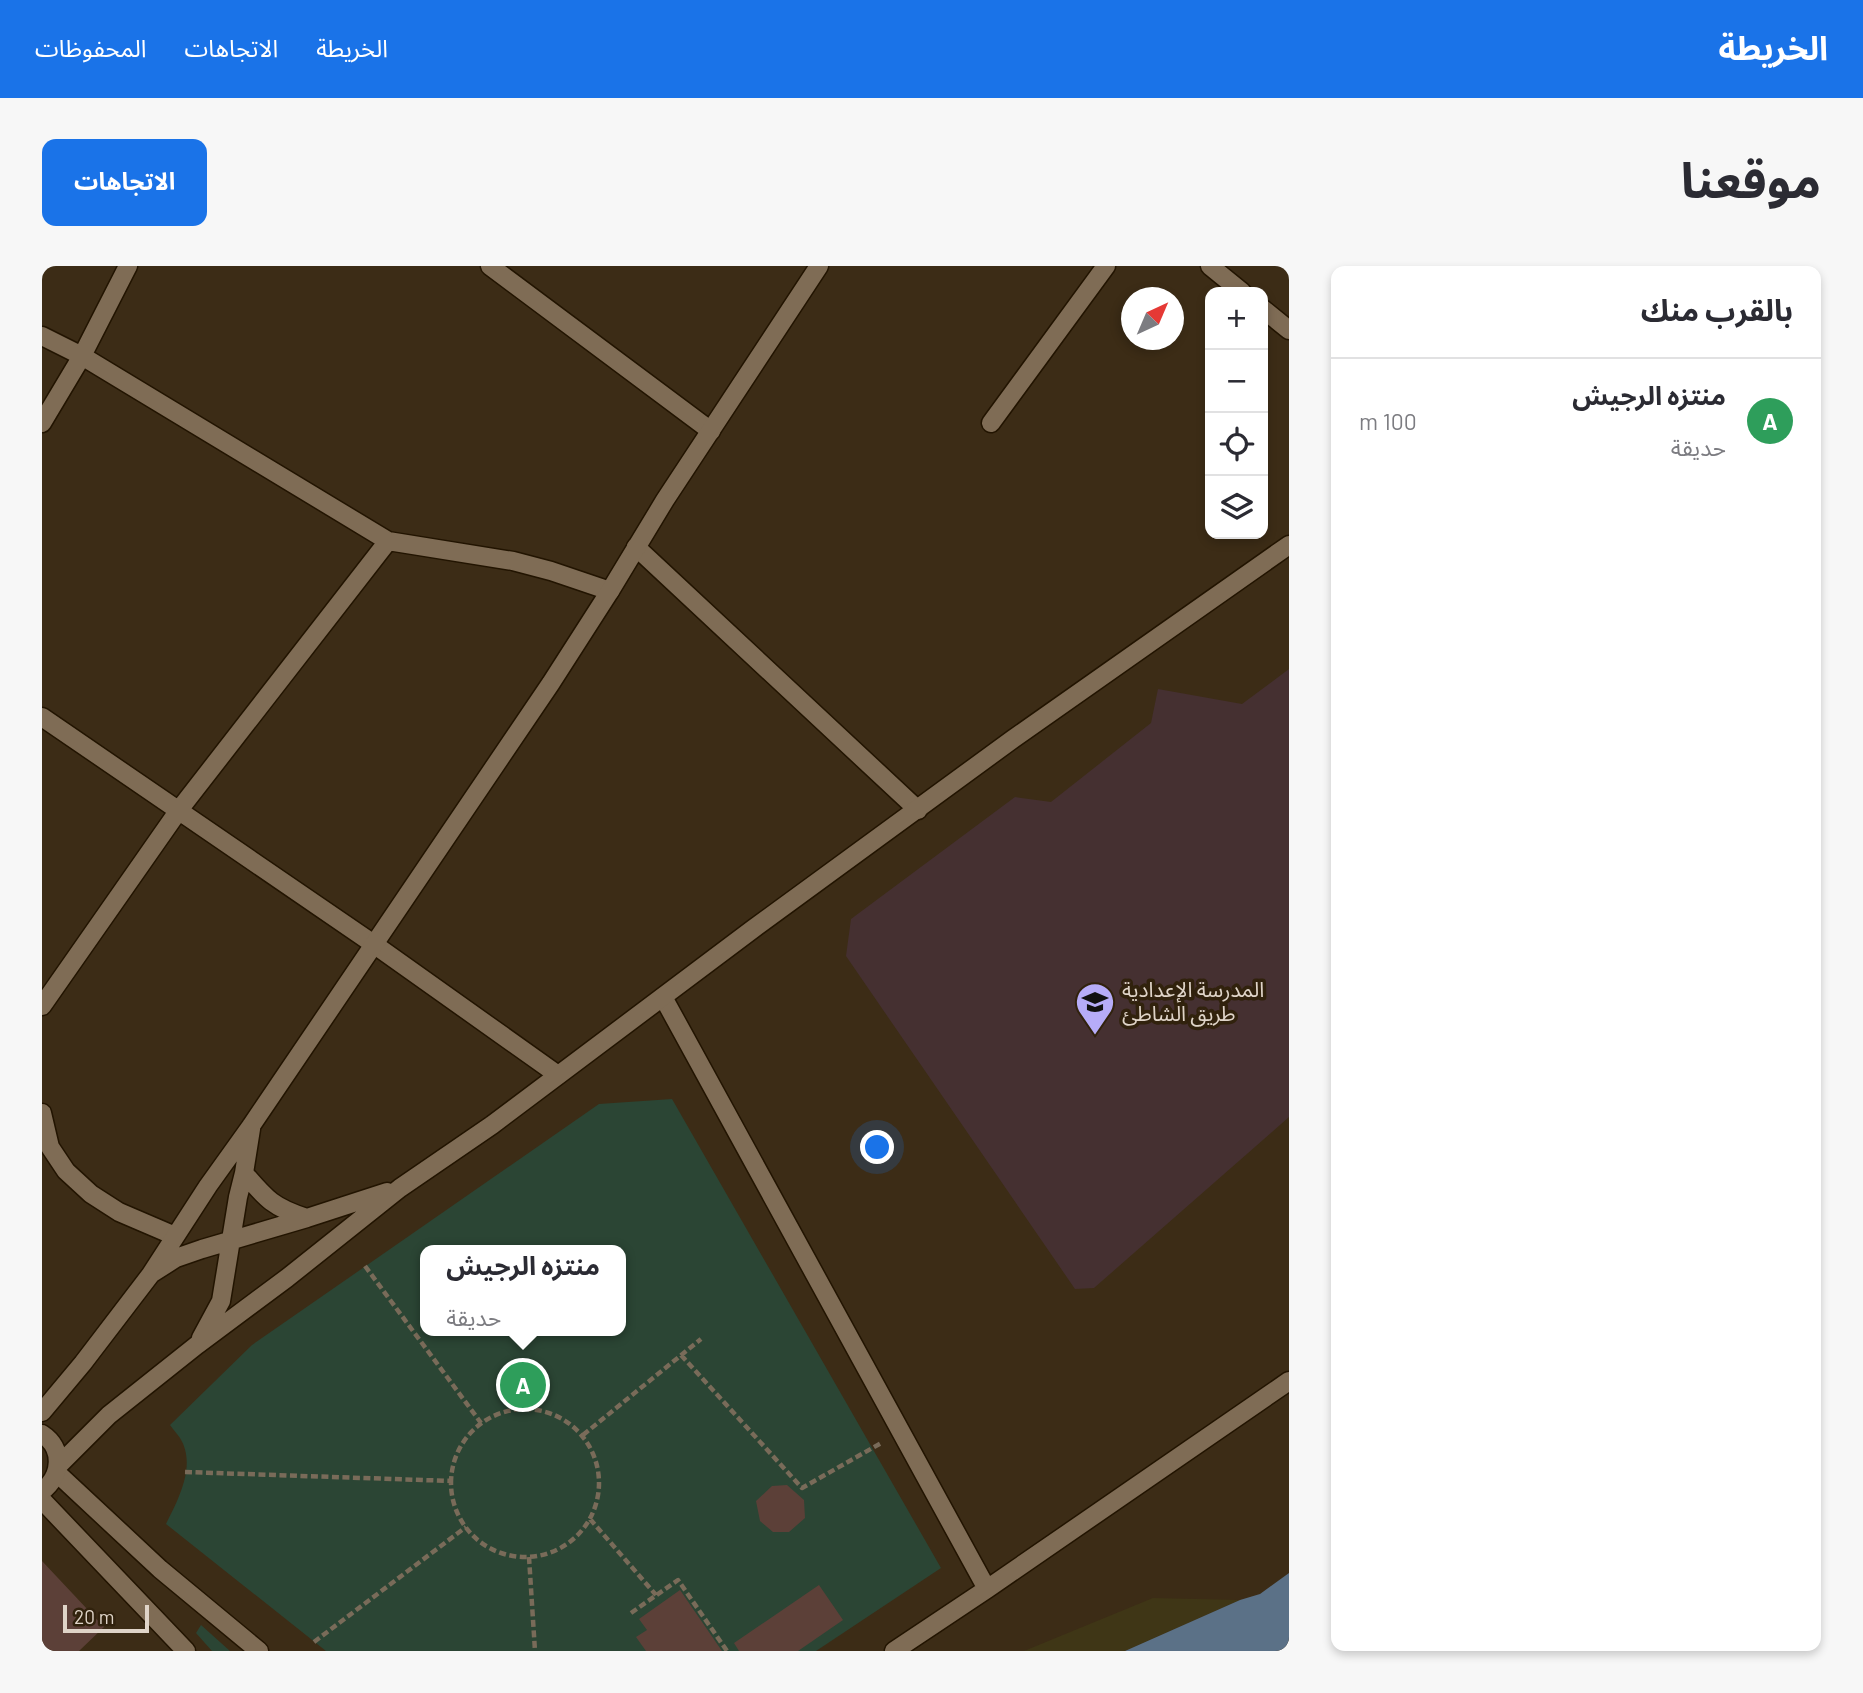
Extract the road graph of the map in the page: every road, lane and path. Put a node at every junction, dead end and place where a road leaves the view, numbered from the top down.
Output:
1 (128, 266) edge
2 (490, 266) edge
3 (819, 266) edge
4 (1106, 266) edge
5 (1210, 266) edge
6 (1236, 287) edge
7 (1268, 313) edge
8 (1288, 328) edge
9 (42, 336) edge
10 (82, 356) junction
11 (42, 423) edge
12 (991, 424) dead end
13 (711, 430) junction
14 (388, 541) junction
15 (1289, 545) edge
16 (635, 547) junction
17 (610, 591) junction
18 (42, 718) edge
19 (179, 810) junction
20 (918, 810) junction
21 (375, 945) junction
22 (663, 997) junction
23 (42, 1006) edge
24 (558, 1075) junction
25 (42, 1113) edge
26 (251, 1126) junction
27 (244, 1173) junction
28 (400, 1188) junction
29 (307, 1218) junction
30 (175, 1236) junction
31 (231, 1241) junction
32 (365, 1266) dead end
33 (151, 1274) junction
34 (701, 1339) dead end
35 (197, 1345) junction
36 (681, 1355) junction
37 (1289, 1381) edge
38 (42, 1412) edge
39 (481, 1423) junction
40 (901, 1432) junction
41 (42, 1434) edge
42 (583, 1435) junction
43 (57, 1470) junction
44 (186, 1472) dead end
45 (452, 1481) junction
46 (42, 1491) edge
47 (42, 1500) edge
48 (590, 1519) junction
49 (466, 1527) junction
50 (528, 1557) junction
51 (988, 1590) junction
52 (656, 1595) junction
53 (631, 1614) dead end
54 (314, 1642) dead end
55 (186, 1651) edge
56 (259, 1651) edge
57 (535, 1651) edge
58 (727, 1651) edge
59 (894, 1651) edge

1 - 10 street
2 - 13 street
3 - 13 street
4 - 12 street
5 - 6 street
7 - 8 street
9 - 10 street
10 - 11 street
10 - 14 street
13 - 16 street
14 - 17 street
14 - 19 street
15 - 20 street
16 - 17 street
16 - 20 street
17 - 21 street
18 - 19 street
19 - 21 street
19 - 23 street
20 - 22 street
21 - 24 street
21 - 26 street
22 - 24 street
22 - 40 street
24 - 28 street
25 - 30 street
26 - 27 street
26 - 30 street
27 - 29 street
27 - 31 street
28 - 29 street
28 - 35 street
29 - 31 street
30 - 33 street
31 - 33 street
31 - 35 street
32 - 39 path
33 - 38 street
34 - 36 path
35 - 43 street
36 - 40 path
36 - 42 path
37 - 51 street
39 - 42 path
39 - 45 path
40 - 51 street
41 - 43 street
42 - 48 path
43 - 46 street
43 - 56 street
44 - 45 path
45 - 49 path
47 - 55 street
48 - 50 path
48 - 52 path
49 - 50 path
49 - 54 path
50 - 57 path
51 - 59 street
52 - 53 path
52 - 58 path

